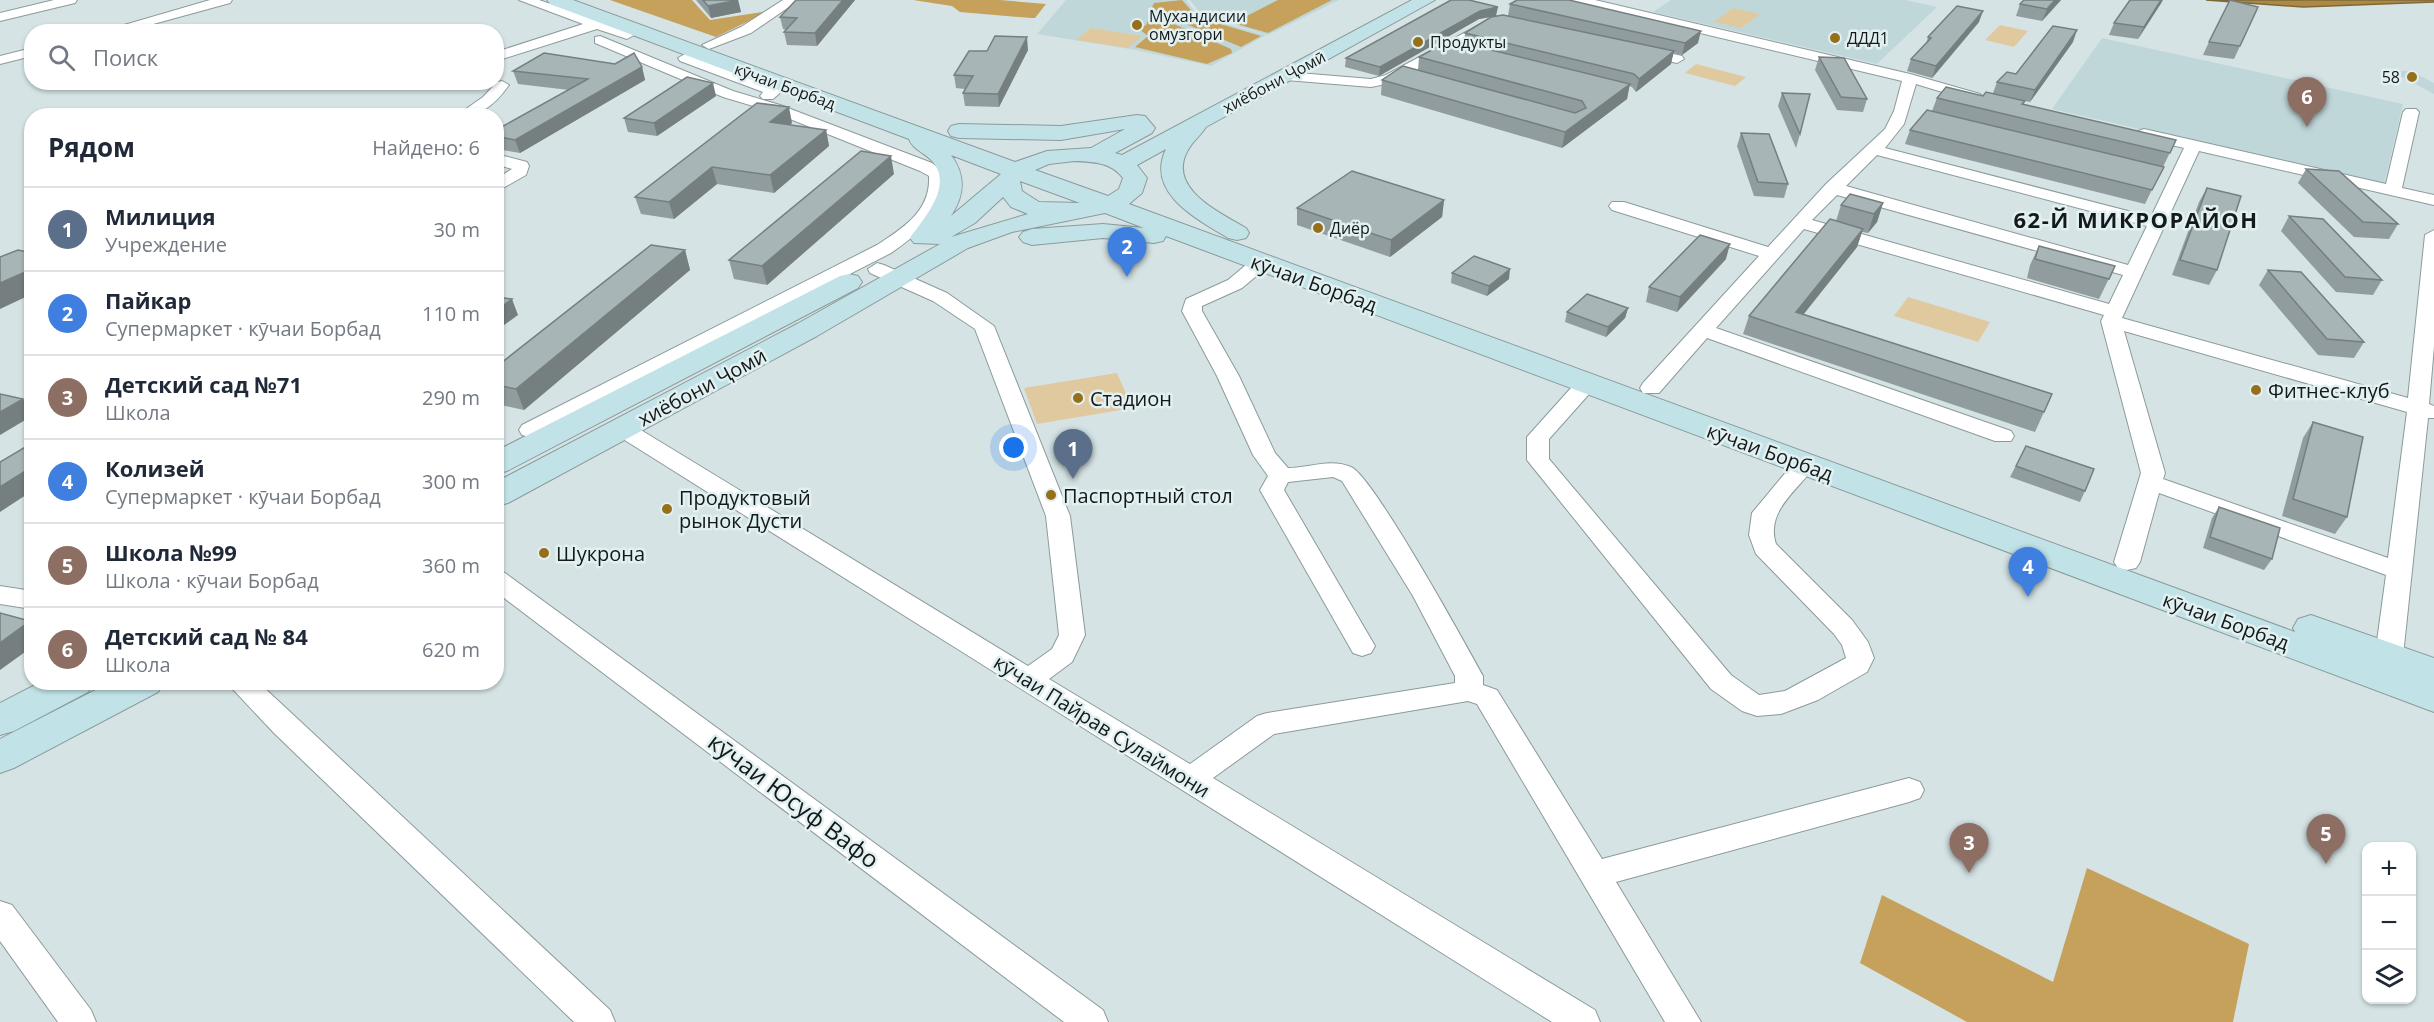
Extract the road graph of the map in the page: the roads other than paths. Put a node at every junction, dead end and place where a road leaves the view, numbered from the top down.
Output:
1 (70, 0) edge
2 (225, 0) edge
3 (526, 0) edge
4 (556, 0) edge
5 (584, 0) edge
6 (792, 0) edge
7 (1387, 0) edge
8 (1426, 0) edge
9 (1578, 0) edge
10 (0, 17) edge
11 (1505, 22) edge
12 (136, 24) edge
13 (603, 28) junction
14 (708, 45) junction
15 (1445, 47) junction
16 (1631, 49) edge
17 (1468, 53) edge
18 (24, 54) edge
19 (504, 55) edge
20 (1677, 59) edge
21 (0, 60) edge
22 (1401, 74) junction
23 (1286, 76) junction
24 (1910, 78) junction
25 (1424, 80) edge
26 (497, 90) edge
27 (1217, 91) dead end
28 (1989, 100) edge
29 (476, 108) edge
30 (2411, 112) dead end
31 (1203, 119) junction
32 (2126, 130) edge
33 (959, 131) junction
34 (908, 132) junction
35 (2194, 145) junction
36 (1875, 150) junction
37 (1095, 155) junction
38 (504, 161) edge
39 (1122, 164) junction
40 (940, 169) junction
41 (1020, 170) junction
42 (504, 182) edge
43 (1832, 188) junction
44 (2393, 190) junction
45 (1118, 199) junction
46 (2434, 200) edge
47 (940, 206) junction
48 (1618, 206) dead end
49 (1066, 212) junction
50 (1800, 222) junction
51 (2159, 224) junction
52 (2434, 240) edge
53 (1230, 241) junction
54 (1772, 254) junction
55 (1260, 263) junction
56 (901, 268) junction
57 (2134, 272) junction
58 (2431, 298) edge
59 (775, 313) junction
60 (2113, 316) junction
61 (1703, 330) junction
62 (2428, 355) edge
63 (1587, 384) junction
64 (1651, 388) junction
65 (2426, 410) edge
66 (623, 429) junction
67 (530, 430) dead end
68 (2003, 436) dead end
69 (504, 458) edge
70 (1804, 465) junction
71 (1281, 474) junction
72 (2151, 482) junction
73 (504, 492) edge
74 (2127, 562) junction
75 (2399, 571) junction
76 (504, 585) edge
77 (0, 595) edge
78 (24, 599) edge
79 (1362, 646) dead end
80 (2389, 656) junction
81 (2434, 672) edge
82 (1028, 680) junction
83 (59, 690) edge
84 (130, 690) edge
85 (248, 690) edge
86 (1469, 691) junction
87 (2434, 698) edge
88 (0, 720) edge
89 (0, 757) edge
90 (1189, 780) junction
91 (1909, 790) dead end
92 (1595, 874) junction
93 (0, 915) edge
94 (79, 1022) edge
95 (598, 1022) edge
96 (1091, 1022) edge
97 (1583, 1022) edge
98 (1684, 1022) edge

1 - 10 street
2 - 12 street
3 - 13 street
4 - 13 main road, кӯчаи Борбад
5 - 14 main road, кӯчаи Борбад
6 - 14 street
7 - 27 main road, хиёбони Ҷомӣ
8 - 23 main road, хиёбони Ҷомӣ
9 - 24 street
11 - 15 street
13 - 19 street
13 - 34 main road, кӯчаи Борбад
13 - 40 street
14 - 33 main road, кӯчаи Борбад
15 - 17 street
15 - 22 street
16 - 20 street
18 - 21 street
22 - 23 street
22 - 25 street
23 - 31 main road, хиёбони Ҷомӣ
24 - 28 street
24 - 36 street
26 - 29 street
30 - 44 street
31 - 39 main road, хиёбони Ҷомӣ
31 - 53 main road
32 - 35 street
33 - 37 main road
33 - 41 main road, кӯчаи Борбад
34 - 40 main road
34 - 41 main road, кӯчаи Борбад
35 - 44 street
35 - 51 street
36 - 43 street
36 - 51 street
37 - 39 main road, кӯчаи Борбад
37 - 41 main road, кӯчаи Борбад
38 - 42 street
39 - 45 main road
40 - 47 main road
41 - 45 main road, кӯчаи Борбад
41 - 49 main road, кӯчаи Борбад
41 - 56 main road
43 - 50 street
43 - 57 street
44 - 46 street
45 - 49 main road, кӯчаи Борбад
45 - 53 main road, кӯчаи Борбад
47 - 56 main road
47 - 59 street
48 - 54 street
49 - 56 main road
50 - 54 street
50 - 60 street
51 - 57 street
52 - 58 street
53 - 55 main road, кӯчаи Борбад
53 - 56 main road
53 - 64 main road, кӯчаи Борбад
54 - 61 street
55 - 63 main road, кӯчаи Борбад
55 - 71 street
56 - 59 main road, хиёбони Ҷомӣ
56 - 66 main road, хиёбони Ҷомӣ
56 - 82 street
57 - 60 street
58 - 62 street
59 - 67 street
59 - 69 main road, хиёбони Ҷомӣ
60 - 65 street
60 - 72 street
61 - 64 street
61 - 68 street
62 - 65 street
63 - 70 main road, кӯчаи Борбад
63 - 70 street
64 - 74 main road, кӯчаи Борбад
65 - 75 street
66 - 73 main road, хиёбони Ҷомӣ
66 - 82 street, кӯчаи Пайрав Сулаймони
70 - 87 main road, кӯчаи Борбад
71 - 79 street
71 - 86 street
72 - 74 street
72 - 75 street
74 - 80 main road, кӯчаи Борбад
75 - 80 street
76 - 96 street, кӯчаи Юсуф Вафо
77 - 78 street
80 - 81 main road, кӯчаи Борбад
82 - 90 street, кӯчаи Пайрав Сулаймони
83 - 88 main road
84 - 89 main road
85 - 95 street
86 - 90 street
86 - 92 street
90 - 97 street, кӯчаи Пайрав Сулаймони
91 - 92 street
92 - 98 street
93 - 94 street

